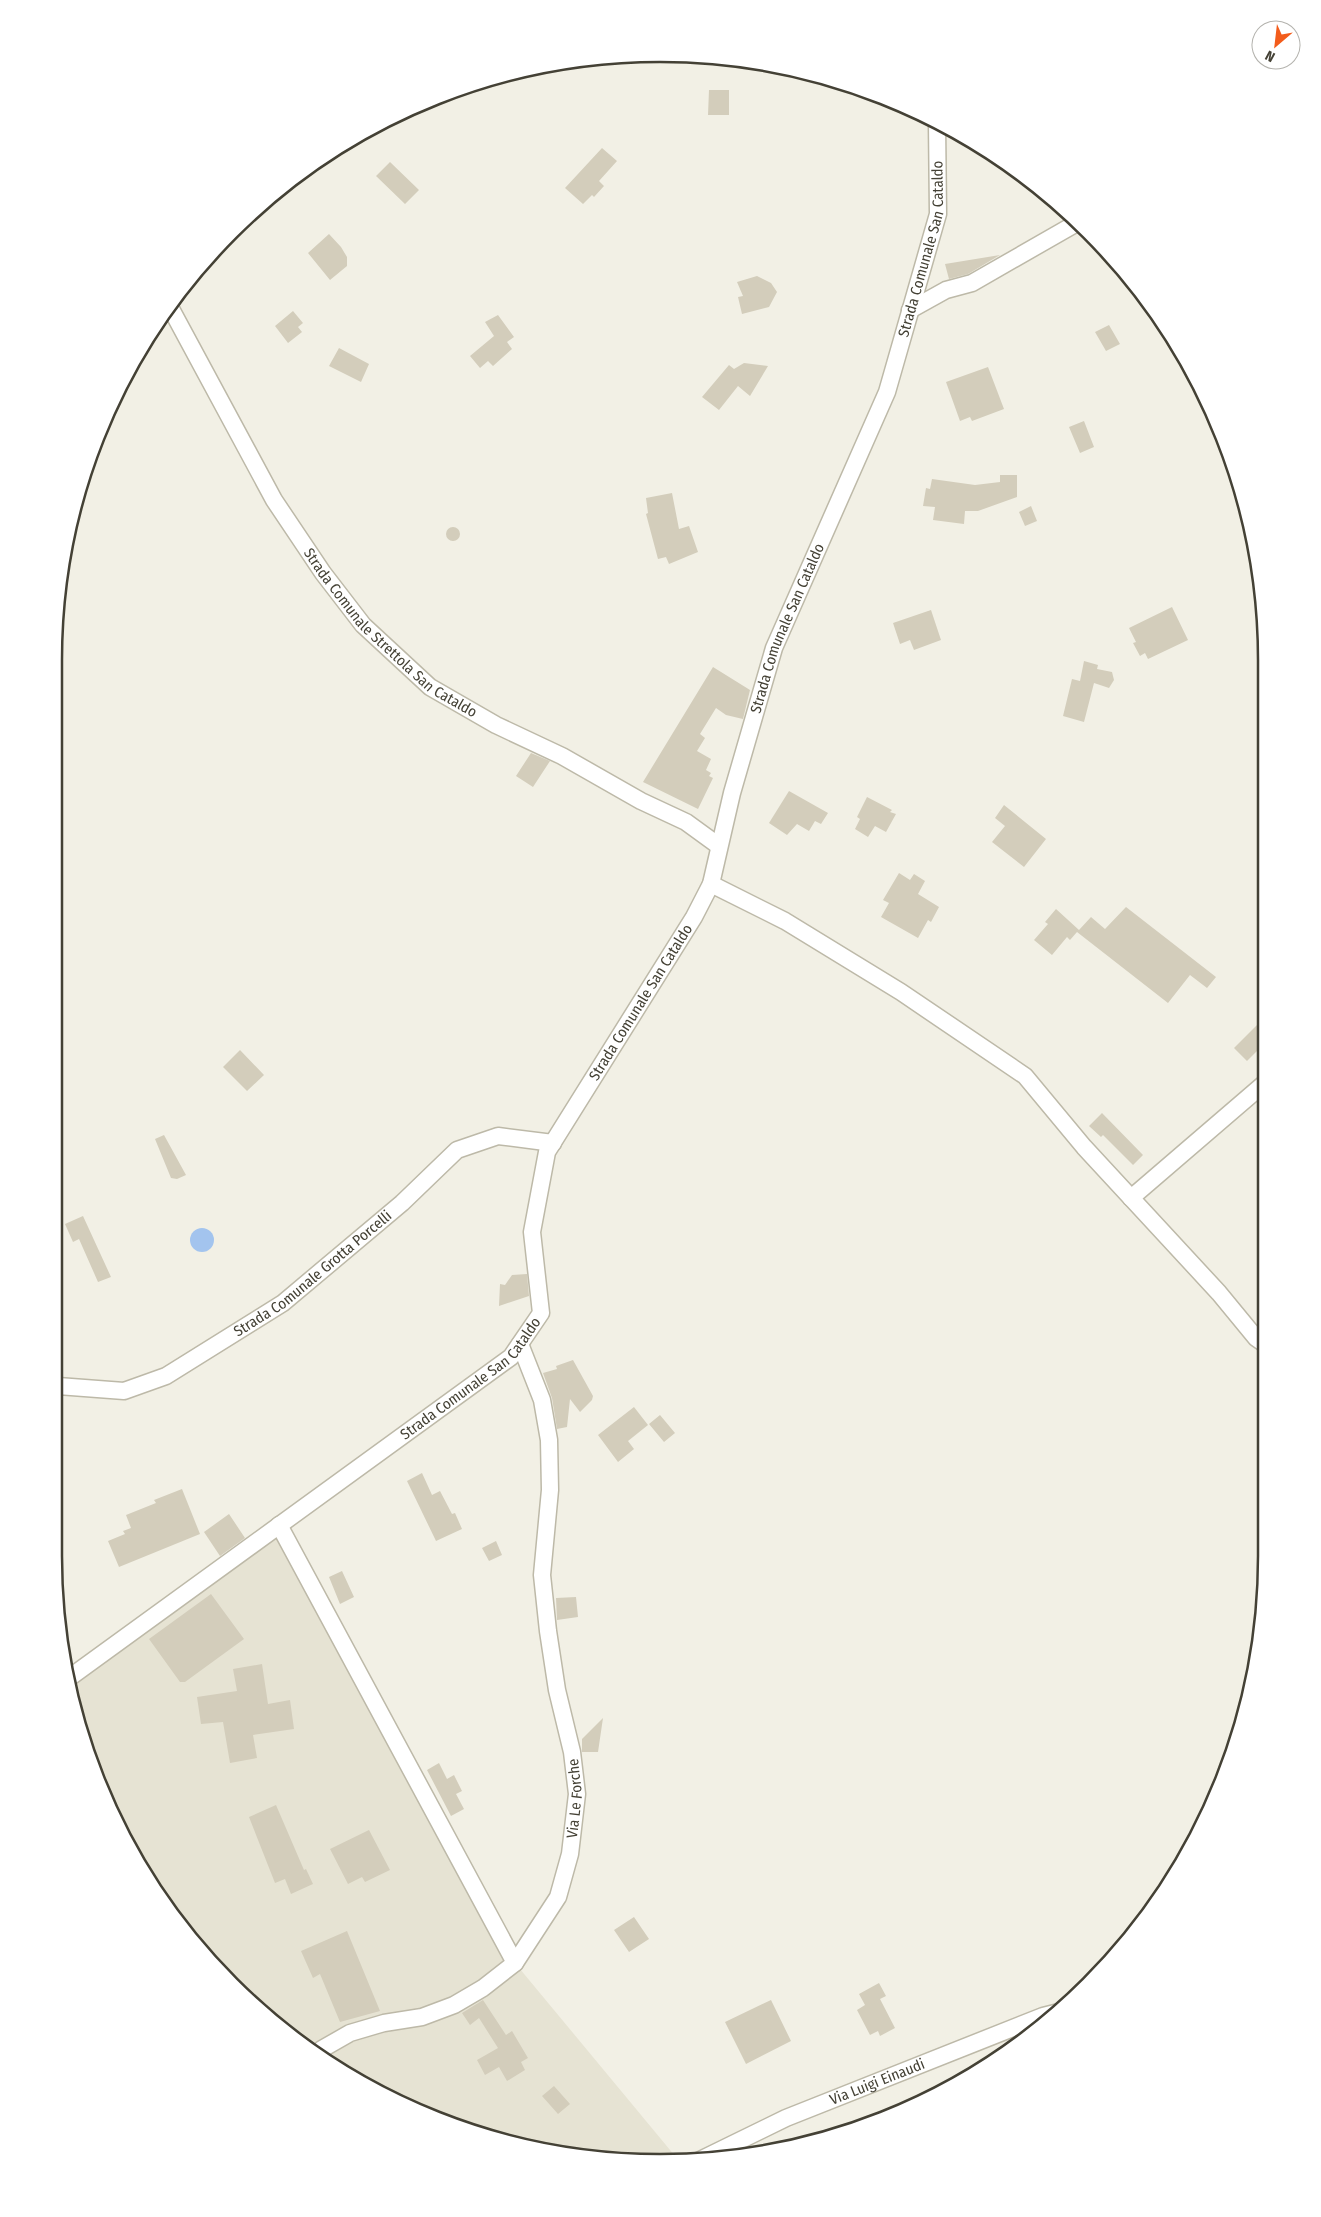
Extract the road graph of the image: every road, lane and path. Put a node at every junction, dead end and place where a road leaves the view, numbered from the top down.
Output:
1 (937, 131) edge
2 (1071, 226) edge
3 (910, 310) junction
4 (173, 313) edge
5 (719, 846) junction
6 (711, 884) junction
7 (1258, 1089) edge
8 (553, 1143) junction
9 (1132, 1198) junction
10 (1258, 1339) edge
11 (520, 1344) junction
12 (63, 1386) edge
13 (280, 1525) junction
14 (74, 1674) edge
15 (515, 1963) junction
16 (1043, 2016) edge
17 (322, 2049) edge
18 (718, 2151) edge

1 - 3 street, Strada Comunale San Cataldo
2 - 3 street
3 - 5 street, Strada Comunale San Cataldo
4 - 5 street, Strada Comunale Strettola San Cataldo
5 - 6 street, Strada Comunale San Cataldo
6 - 8 street, Strada Comunale San Cataldo
6 - 9 street
7 - 9 street
8 - 11 street, Strada Comunale San Cataldo
8 - 12 street, Strada Comunale Grotta Porcelli
9 - 10 street
11 - 13 street, Strada Comunale San Cataldo
11 - 15 street, Via Le Forche
13 - 14 street, Strada Comunale San Cataldo
13 - 15 street
15 - 17 street, Via Le Forche
16 - 18 street, Via Luigi Einaudi

